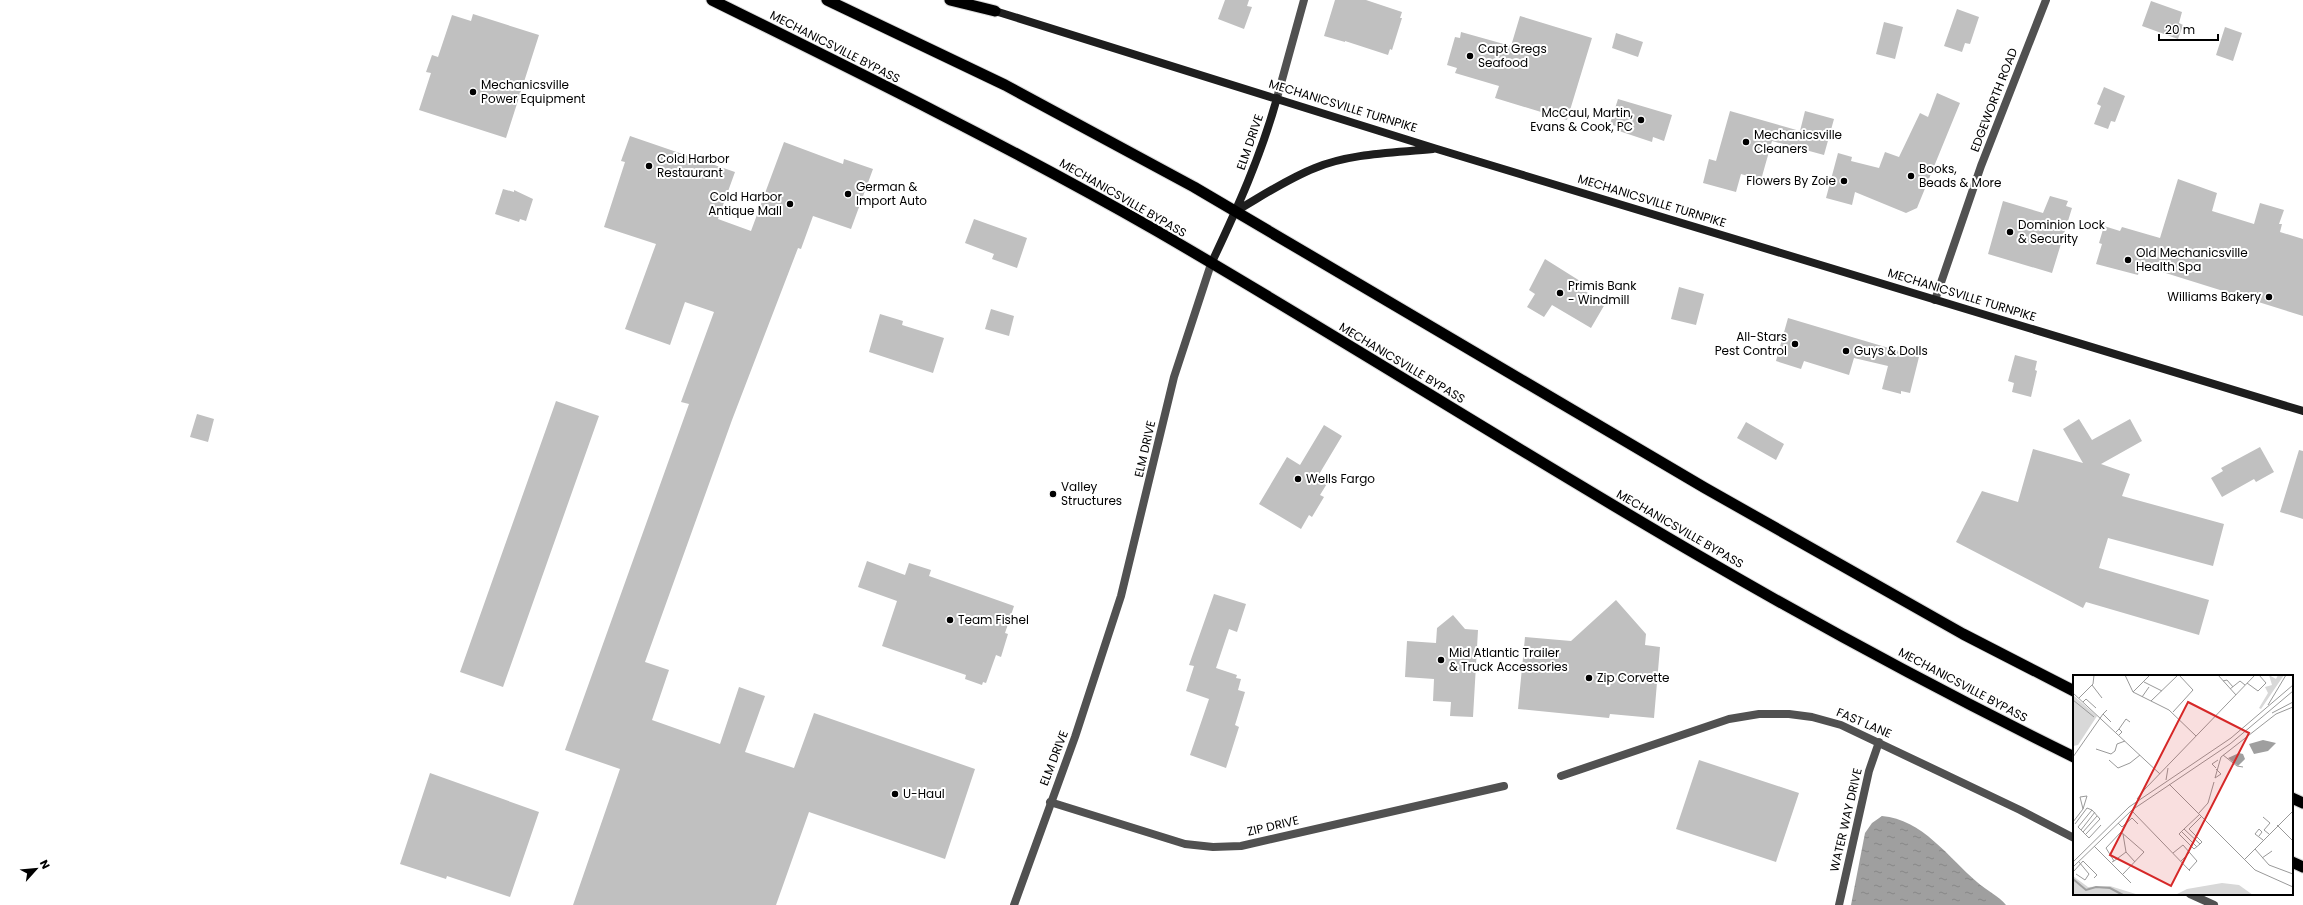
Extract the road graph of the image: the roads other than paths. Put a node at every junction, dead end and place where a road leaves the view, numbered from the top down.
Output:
1 (712, 0) edge
2 (827, 0) edge
3 (950, 0) edge
4 (1304, 0) edge
5 (2046, 0) edge
6 (995, 11) joint
7 (1277, 98) junction
8 (1437, 149) junction
9 (1236, 211) junction
10 (1211, 264) junction
11 (1935, 300) junction
12 (2303, 411) edge
13 (2073, 690) edge
14 (1879, 742) junction
15 (2073, 756) edge
16 (1561, 776) dead end
17 (1504, 786) dead end
18 (2293, 798) edge
19 (1050, 802) junction
20 (2303, 803) edge
21 (2073, 837) edge
22 (2293, 862) edge
23 (2303, 867) edge
24 (2192, 895) edge
25 (1014, 905) edge
26 (1839, 905) edge
27 (2214, 905) edge

1 - 10 highway, MECHANICSVILLE BYPASS
2 - 9 highway
3 - 6 highway
4 - 7 street, ELM DRIVE
5 - 11 street, EDGEWORTH ROAD
6 - 7 main road, MECHANICSVILLE TURNPIKE
7 - 8 main road, MECHANICSVILLE TURNPIKE
7 - 9 main road, ELM DRIVE
8 - 9 main road
8 - 11 main road, MECHANICSVILLE TURNPIKE
9 - 10 main road, ELM DRIVE
9 - 13 highway
10 - 15 highway, MECHANICSVILLE BYPASS
10 - 19 street, ELM DRIVE
11 - 12 main road, MECHANICSVILLE TURNPIKE
14 - 16 street, FAST LANE
14 - 21 street, FAST LANE
14 - 26 street, WATER WAY DRIVE
17 - 19 street, ZIP DRIVE
18 - 20 highway
19 - 25 street, ELM DRIVE
22 - 23 highway
24 - 27 street

